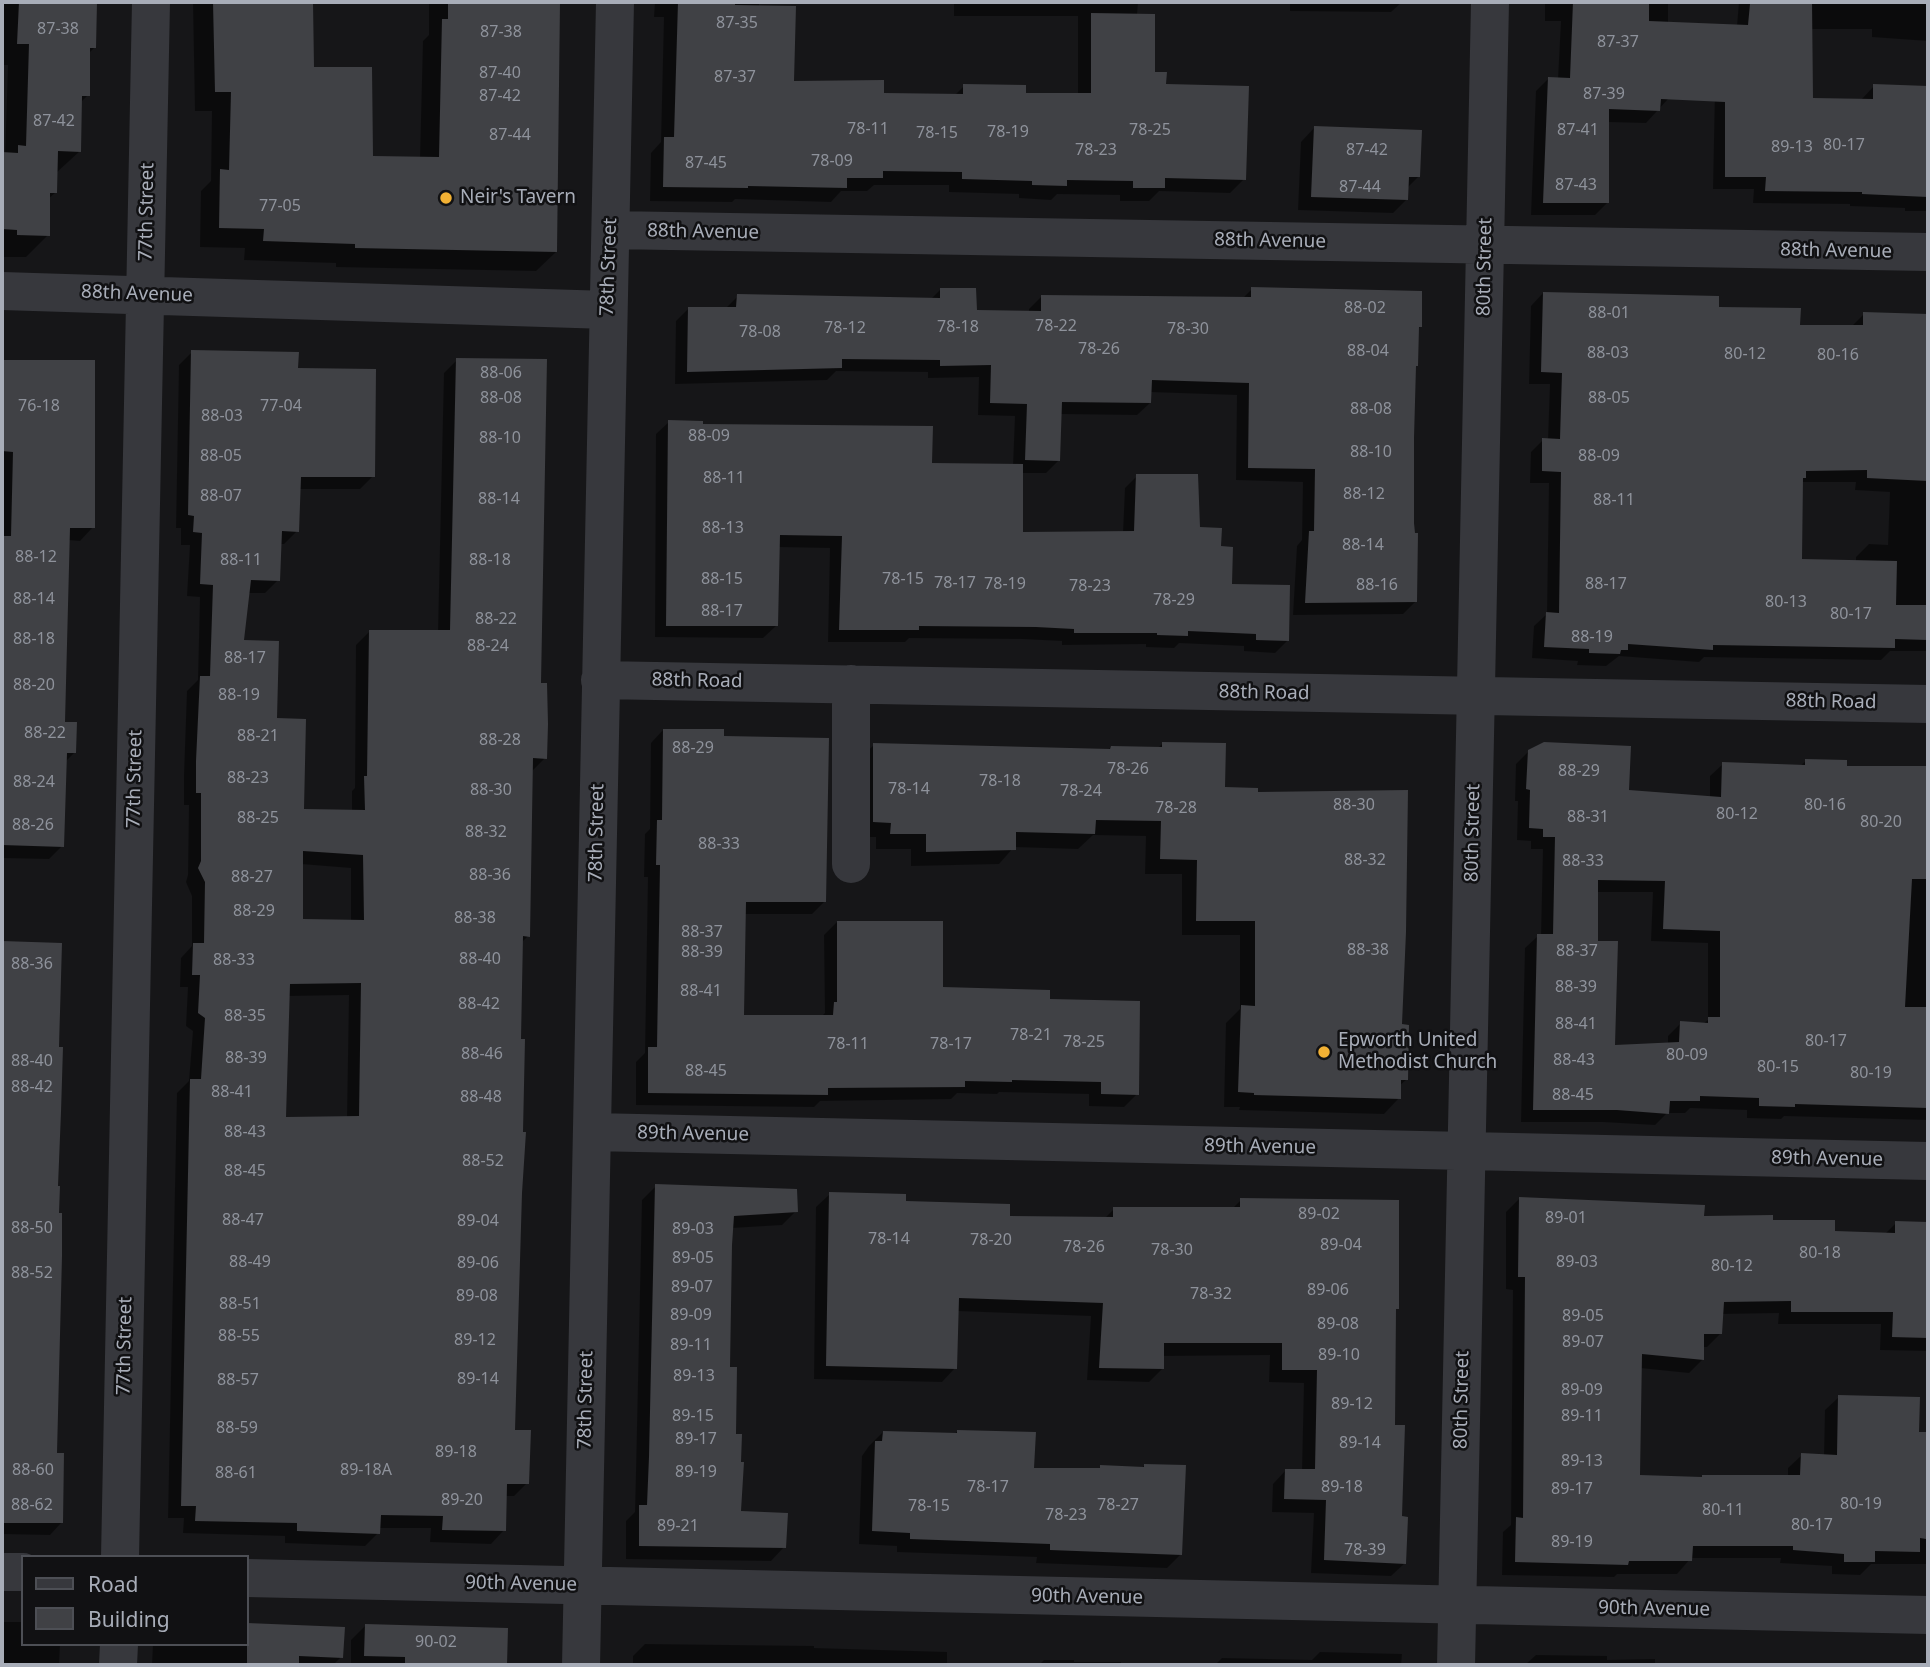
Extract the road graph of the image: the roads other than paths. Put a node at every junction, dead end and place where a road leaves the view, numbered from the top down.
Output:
1 (151, 2) edge
2 (615, 2) edge
3 (1490, 2) edge
4 (611, 230) junction
5 (1485, 245) junction
6 (1928, 252) edge
7 (2, 291) edge
8 (145, 294) junction
9 (608, 310) junction
10 (600, 680) junction
11 (851, 684) junction
12 (1476, 697) junction
13 (1928, 704) edge
14 (851, 864) dead end
15 (592, 1132) junction
16 (1467, 1152) junction
17 (1928, 1161) edge
18 (120, 1555) edge
19 (2, 1572) edge
20 (21, 1572) edge
21 (248, 1578) edge
22 (582, 1585) junction
23 (1458, 1605) junction
24 (1928, 1615) edge
25 (119, 1646) edge
26 (118, 1665) edge
27 (581, 1665) edge
28 (1456, 1665) edge

1 - 8 street, 77th Street
2 - 4 street, 78th Street
3 - 5 street, 80th Street
4 - 5 street, 88th Avenue
4 - 9 street, 78th Street
5 - 6 street, 88th Avenue
5 - 12 street, 80th Street
7 - 8 street, 88th Avenue
8 - 9 street, 88th Avenue
8 - 18 street, 77th Street
9 - 10 street, 78th Street
10 - 11 street, 88th Road
10 - 15 street, 78th Street
11 - 12 street, 88th Road
11 - 14 street
12 - 13 street, 88th Road
12 - 16 street, 80th Street
15 - 16 street, 89th Avenue
15 - 22 street, 78th Street
16 - 17 street, 89th Avenue
16 - 23 street, 80th Street
19 - 20 street
21 - 22 street, 90th Avenue
22 - 23 street, 90th Avenue
22 - 27 street, 78th Street
23 - 24 street, 90th Avenue
23 - 28 street, 80th Street
25 - 26 street

